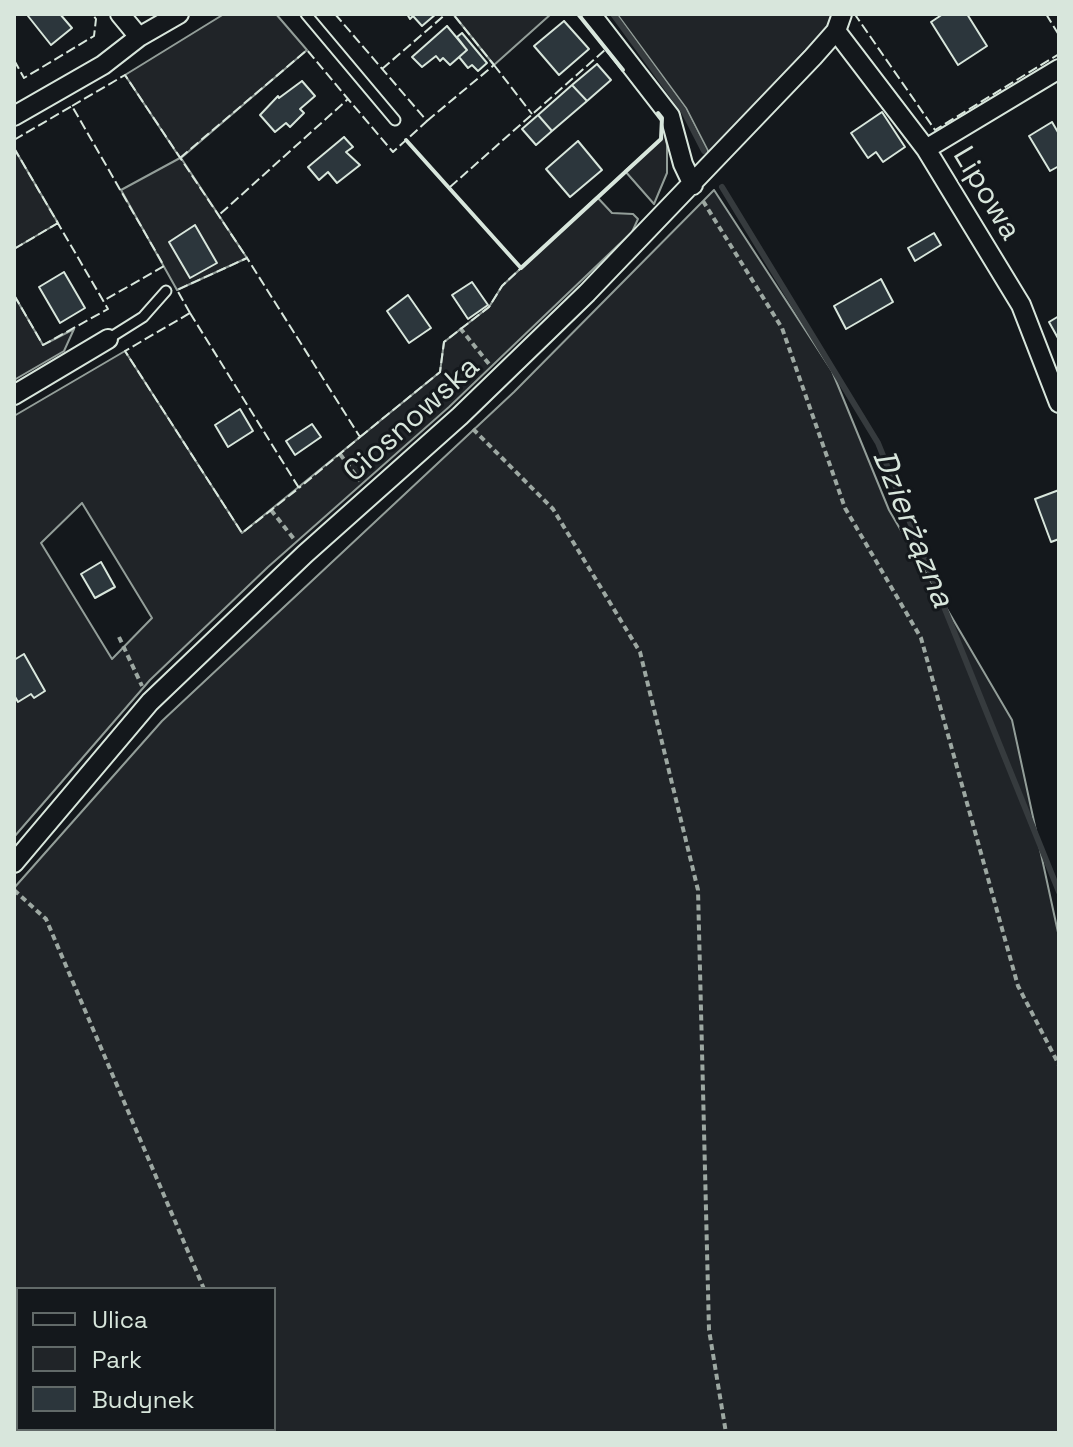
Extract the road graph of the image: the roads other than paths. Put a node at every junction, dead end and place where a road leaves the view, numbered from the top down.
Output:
1 (120, 14) edge
2 (179, 14) edge
3 (306, 14) edge
4 (591, 14) edge
5 (839, 23) edge
6 (139, 37) junction
7 (1059, 69) edge
8 (14, 116) edge
9 (395, 120) dead end
10 (926, 149) junction
11 (693, 185) junction
12 (166, 291) dead end
13 (108, 339) joint
14 (14, 395) edge
15 (1059, 403) edge
16 (14, 863) edge

1 - 6 street
2 - 6 street
3 - 9 lane
4 - 11 street
5 - 10 street, Lipowa
5 - 11 street, Ciosnowska
6 - 8 street
7 - 10 street
10 - 15 street, Lipowa
11 - 16 street, Ciosnowska
12 - 13 lane
13 - 14 street

